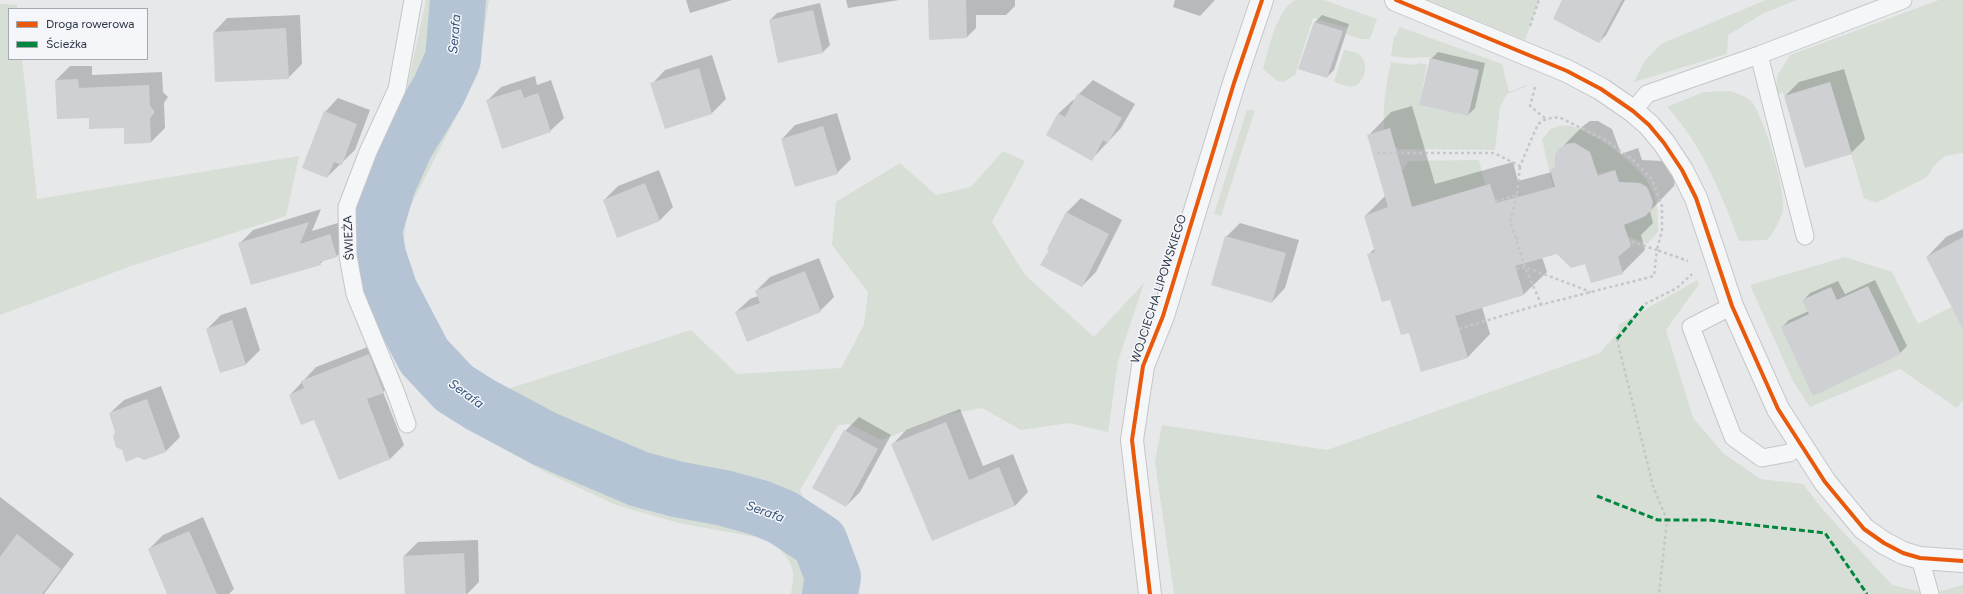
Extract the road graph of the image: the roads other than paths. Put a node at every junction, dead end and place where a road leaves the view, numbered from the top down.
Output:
1 (1262, 0) edge
2 (1396, 0) edge
3 (1903, 0) edge
4 (410, 2) edge
5 (1759, 55) junction
6 (1633, 111) junction
7 (1805, 236) dead end
8 (1732, 306) junction
9 (407, 424) dead end
10 (1802, 445) junction
11 (1920, 558) junction
12 (1963, 561) edge
13 (1150, 594) edge
14 (1930, 594) edge

1 - 13 street, WOJCIECHA LIPOWSKIEGO
2 - 6 street
3 - 5 lane
4 - 9 lane, ŚWIEŻA
5 - 6 lane
5 - 7 lane
6 - 8 street
8 - 10 street
8 - 10 lane
10 - 11 street
11 - 12 street
11 - 14 lane

